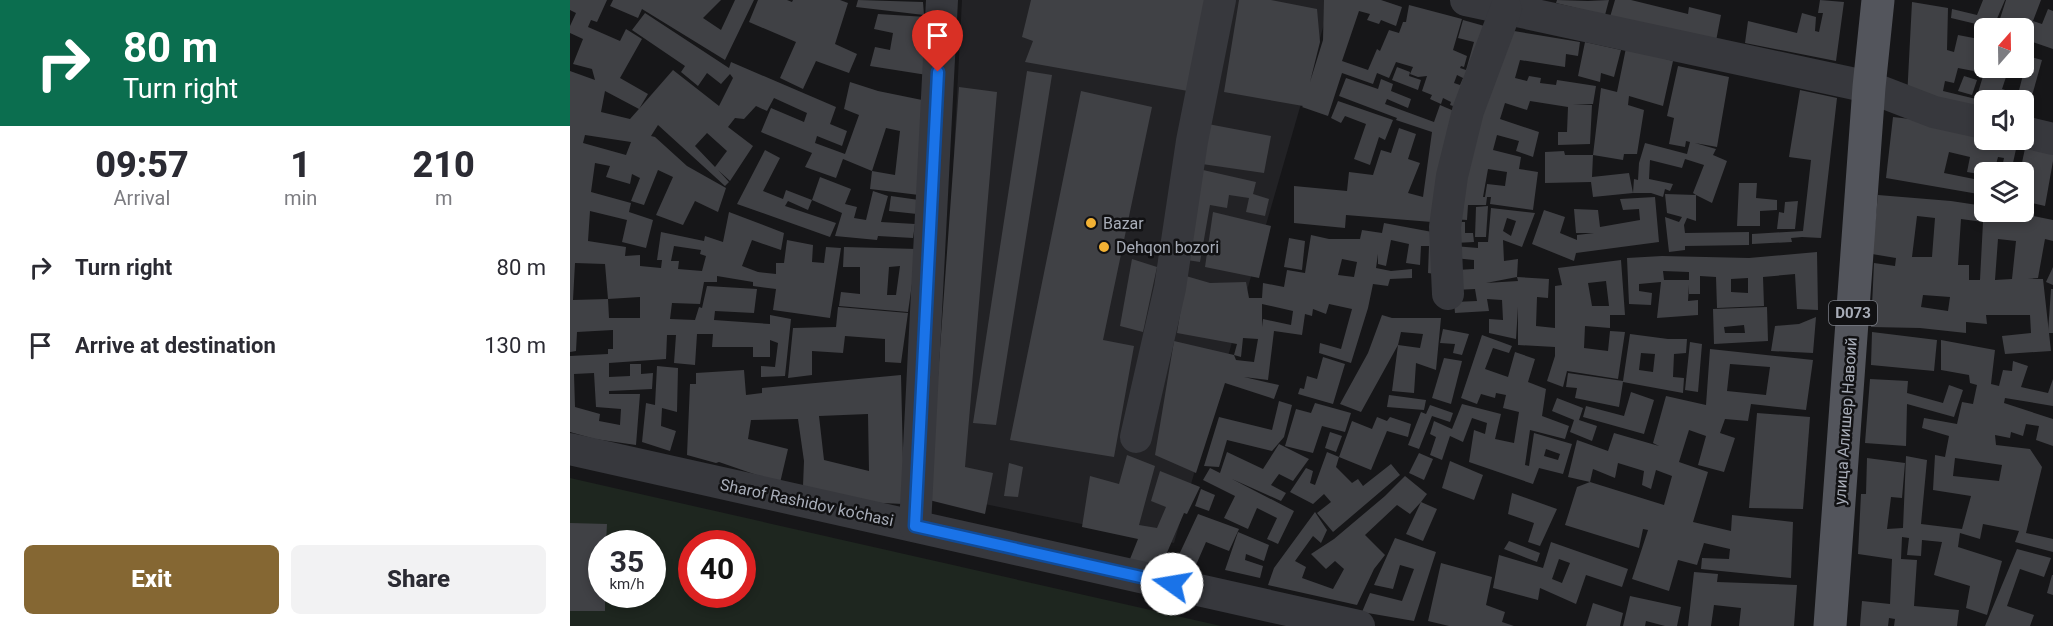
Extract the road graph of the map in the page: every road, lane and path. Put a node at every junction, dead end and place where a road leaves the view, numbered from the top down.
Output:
1 (942, 0) edge
2 (1220, 0) edge
3 (1466, 0) edge
4 (1878, 0) edge
5 (1506, 9) junction
6 (1869, 87) junction
7 (1974, 121) edge
8 (2034, 134) edge
9 (2053, 139) edge
10 (1448, 294) dead end
11 (1136, 437) dead end
12 (570, 450) edge
13 (915, 526) junction
14 (1359, 626) edge
15 (1830, 626) edge

1 - 13 street
2 - 11 street
3 - 5 street
4 - 6 main road, улица Алишер Навоий / D073
5 - 6 street
5 - 10 street
6 - 7 street
6 - 15 main road, улица Алишер Навоий / D073
8 - 9 street
12 - 13 street, Sharof Rashidov ko'chasi
13 - 14 street, Sharof Rashidov ko'chasi

